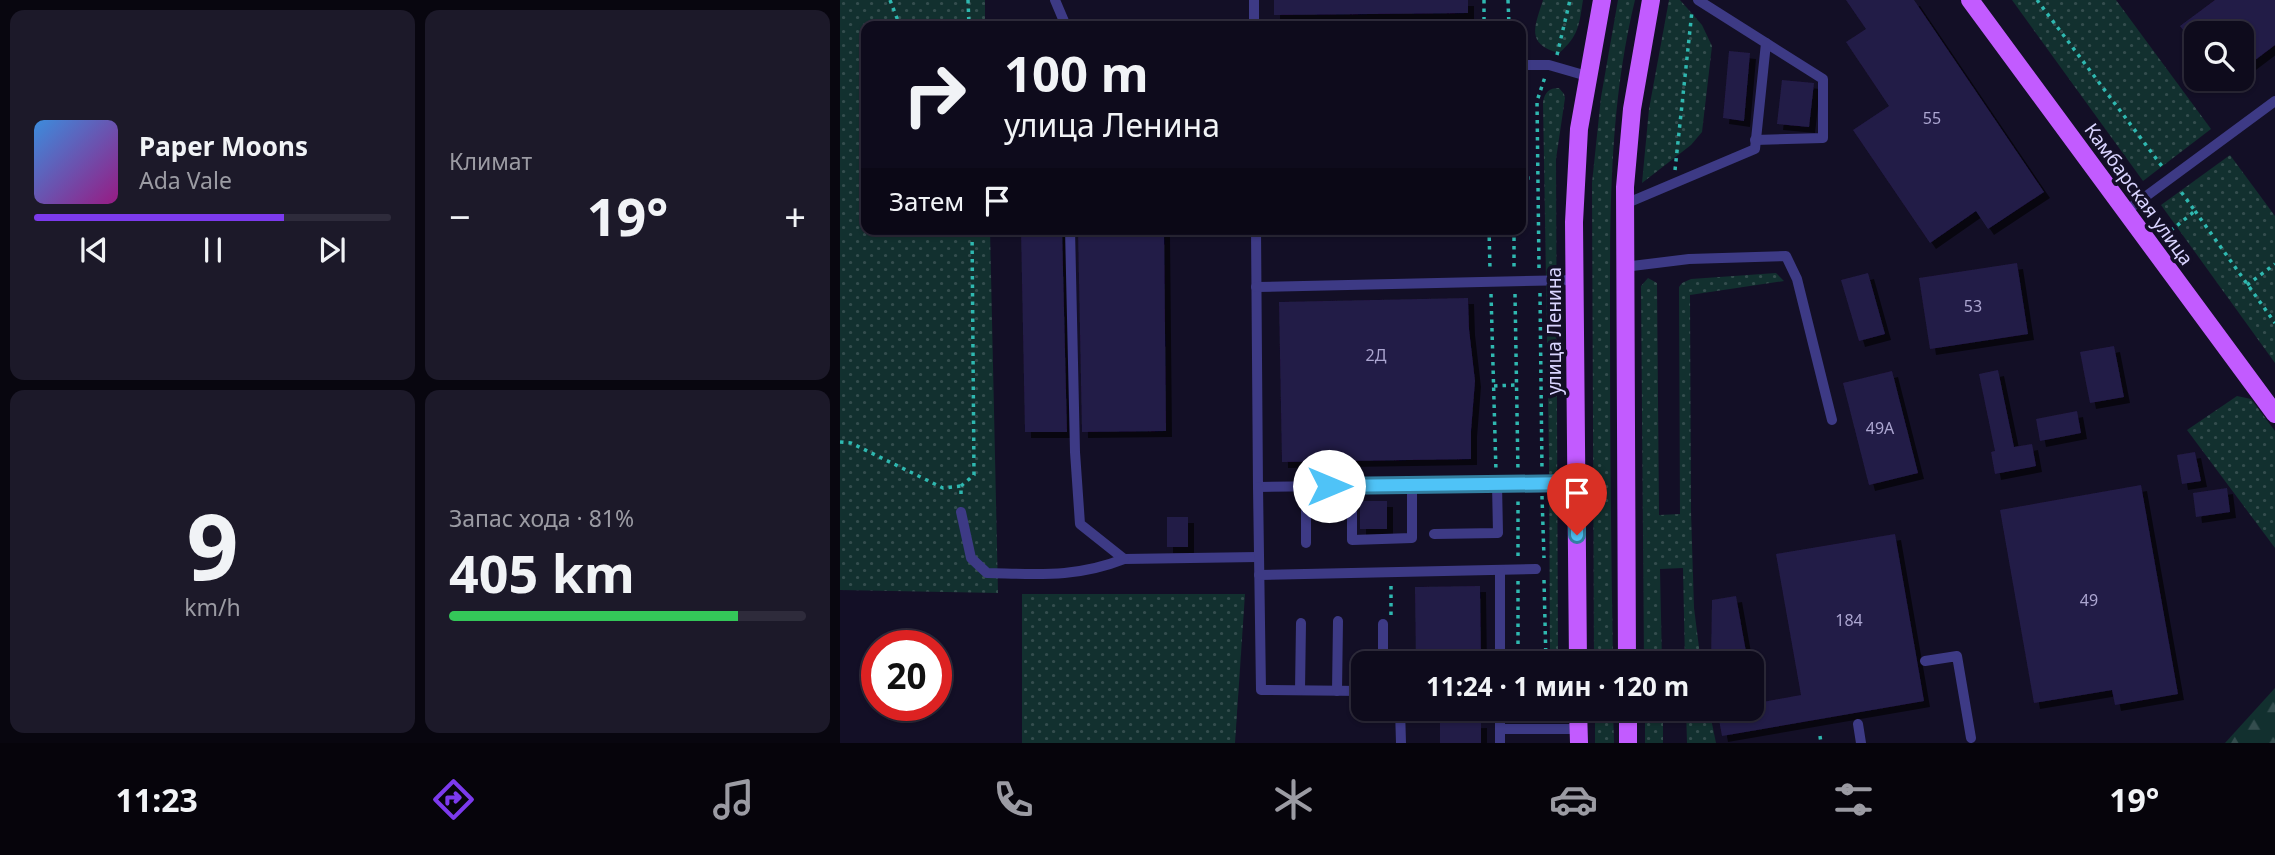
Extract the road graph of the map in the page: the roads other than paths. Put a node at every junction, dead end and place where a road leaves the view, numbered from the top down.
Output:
1 (1055, 0) edge
2 (1254, 0) edge
3 (1602, 0) edge
4 (1651, 0) edge
5 (1698, 0) edge
6 (1970, 0) edge
7 (1064, 21) edge
8 (1254, 21) edge
9 (1766, 43) junction
10 (1526, 65) edge
11 (1587, 76) junction
12 (2275, 101) edge
13 (1755, 139) junction
14 (1625, 204) junction
15 (2126, 211) junction
16 (1070, 235) edge
17 (1256, 235) edge
18 (1624, 267) junction
19 (1575, 280) junction
20 (1256, 287) junction
21 (2275, 414) edge
22 (1832, 420) dead end
23 (1577, 483) junction
24 (1497, 484) junction
25 (1412, 485) junction
26 (1306, 486) junction
27 (1352, 486) junction
28 (1258, 487) junction
29 (961, 512) road end
30 (1434, 534) dead end
31 (1306, 543) dead end
32 (1258, 557) junction
33 (1124, 559) junction
34 (1540, 568) road end
35 (1500, 570) junction
36 (1259, 575) junction
37 (1338, 621) dead end
38 (1301, 623) dead end
39 (1383, 624) road end
40 (1383, 651) edge
41 (1500, 651) edge
42 (1578, 651) edge
43 (1627, 651) edge
44 (1925, 661) dead end
45 (1300, 691) junction
46 (1338, 691) junction
47 (1351, 691) edge
48 (1400, 721) edge
49 (1500, 721) edge
50 (1628, 721) edge
51 (1858, 724) dead end
52 (1500, 729) junction
53 (1579, 736) edge
54 (1971, 738) dead end
55 (1401, 743) edge
56 (1500, 743) edge
57 (1628, 743) edge
58 (1861, 743) edge

1 - 7 lane
2 - 8 lane
3 - 11 main road, улица Ленина
4 - 14 main road
5 - 9 lane
6 - 15 main road, Камбарская улица
9 - 13 lane
9 - 13 lane
10 - 11 lane
11 - 19 main road, улица Ленина
12 - 15 lane
13 - 14 lane
14 - 18 main road
15 - 21 main road, Камбарская улица
16 - 33 lane
17 - 20 lane
18 - 22 lane
18 - 43 main road
19 - 20 lane
19 - 23 main road, улица Ленина
20 - 28 lane
23 - 24 lane
23 - 42 main road, улица Ленина
24 - 25 lane
24 - 30 lane
25 - 27 lane
25 - 27 lane
26 - 27 lane
26 - 28 lane
26 - 31 lane
28 - 32 lane
29 - 33 lane
32 - 33 lane
32 - 36 lane
34 - 35 lane
35 - 36 lane
35 - 41 lane
36 - 45 lane
37 - 46 lane
38 - 45 lane
39 - 40 lane
44 - 54 lane
45 - 46 lane
46 - 47 lane
48 - 55 lane
49 - 52 lane
50 - 57 main road
51 - 58 lane
52 - 53 lane
52 - 56 lane

